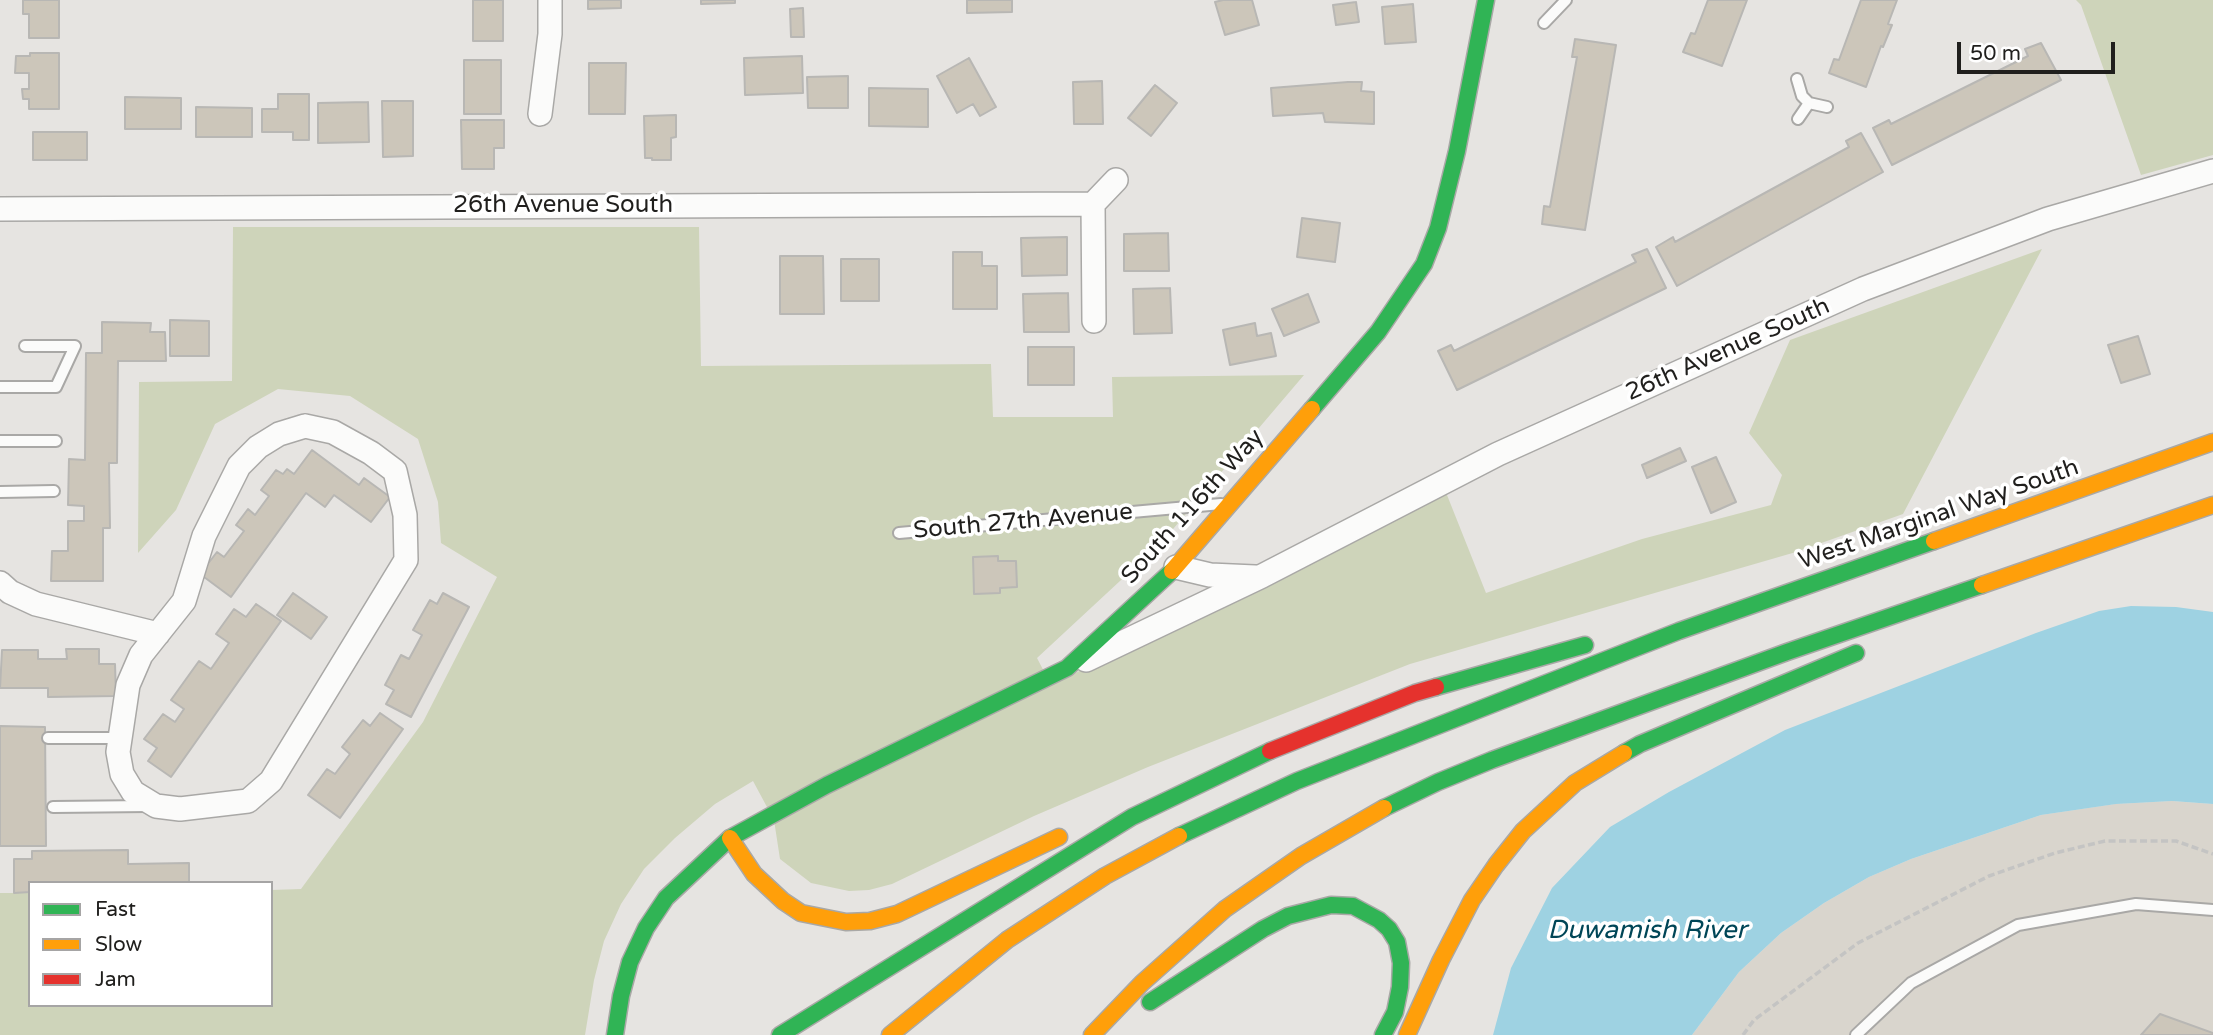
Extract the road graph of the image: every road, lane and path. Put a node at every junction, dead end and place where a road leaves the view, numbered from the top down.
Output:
1 (550, 0) edge
2 (1486, 0) edge
3 (1566, 0) edge
4 (1544, 23) dead end
5 (1797, 79) dead end
6 (1809, 103) junction
7 (1828, 107) dead end
8 (540, 114) dead end
9 (1798, 119) dead end
10 (2213, 171) edge
11 (1116, 180) dead end
12 (1093, 204) junction
13 (0, 209) edge
14 (1094, 321) dead end
15 (25, 346) dead end
16 (0, 387) edge
17 (0, 441) edge
18 (56, 441) dead end
19 (2213, 442) edge
20 (54, 491) dead end
21 (0, 492) edge
22 (1229, 503) junction
23 (2213, 505) edge
24 (2165, 522) junction
25 (900, 533) dead end
26 (1176, 567) junction
27 (1262, 576) junction
28 (0, 583) edge
29 (1960, 610) dead end
30 (1679, 631) junction
31 (1632, 632) dead end
32 (158, 634) junction
33 (1606, 639) dead end
34 (1870, 647) dead end
35 (1067, 668) junction
36 (48, 737) dead end
37 (120, 737) junction
38 (156, 806) junction
39 (53, 807) dead end
40 (1132, 817) junction
41 (730, 838) junction
42 (2213, 854) edge
43 (2213, 910) edge
44 (615, 1035) edge
45 (780, 1035) edge
46 (890, 1035) edge
47 (1092, 1035) edge
48 (1102, 1035) edge
49 (1383, 1035) edge
50 (1407, 1035) edge
51 (1743, 1035) edge
52 (1856, 1035) edge

1 - 8 street
2 - 22 main road, South 116th Way
3 - 4 lane
5 - 6 lane
6 - 7 lane
6 - 9 lane
10 - 27 street, 26th Avenue South
11 - 12 street
12 - 13 street, 26th Avenue South
12 - 14 street
15 - 16 lane
17 - 18 lane
19 - 30 main road, West Marginal Way South
20 - 21 lane
22 - 25 lane, South 27th Avenue
22 - 26 main road, South 116th Way
23 - 24 main road
24 - 29 main road
24 - 47 main road
26 - 27 street, 26th Avenue South
26 - 35 main road, South 116th Way
27 - 35 street, 26th Avenue South
28 - 32 street
30 - 31 main road
30 - 46 main road, West Marginal Way South
32 - 37 street
32 - 38 street
33 - 40 main road
34 - 50 main road
35 - 41 main road, South 116th Way
36 - 37 lane
37 - 38 street
38 - 39 lane
40 - 41 main road
40 - 45 main road
41 - 44 main road, South 116th Way
42 - 51 path
43 - 52 lane
48 - 49 main road

